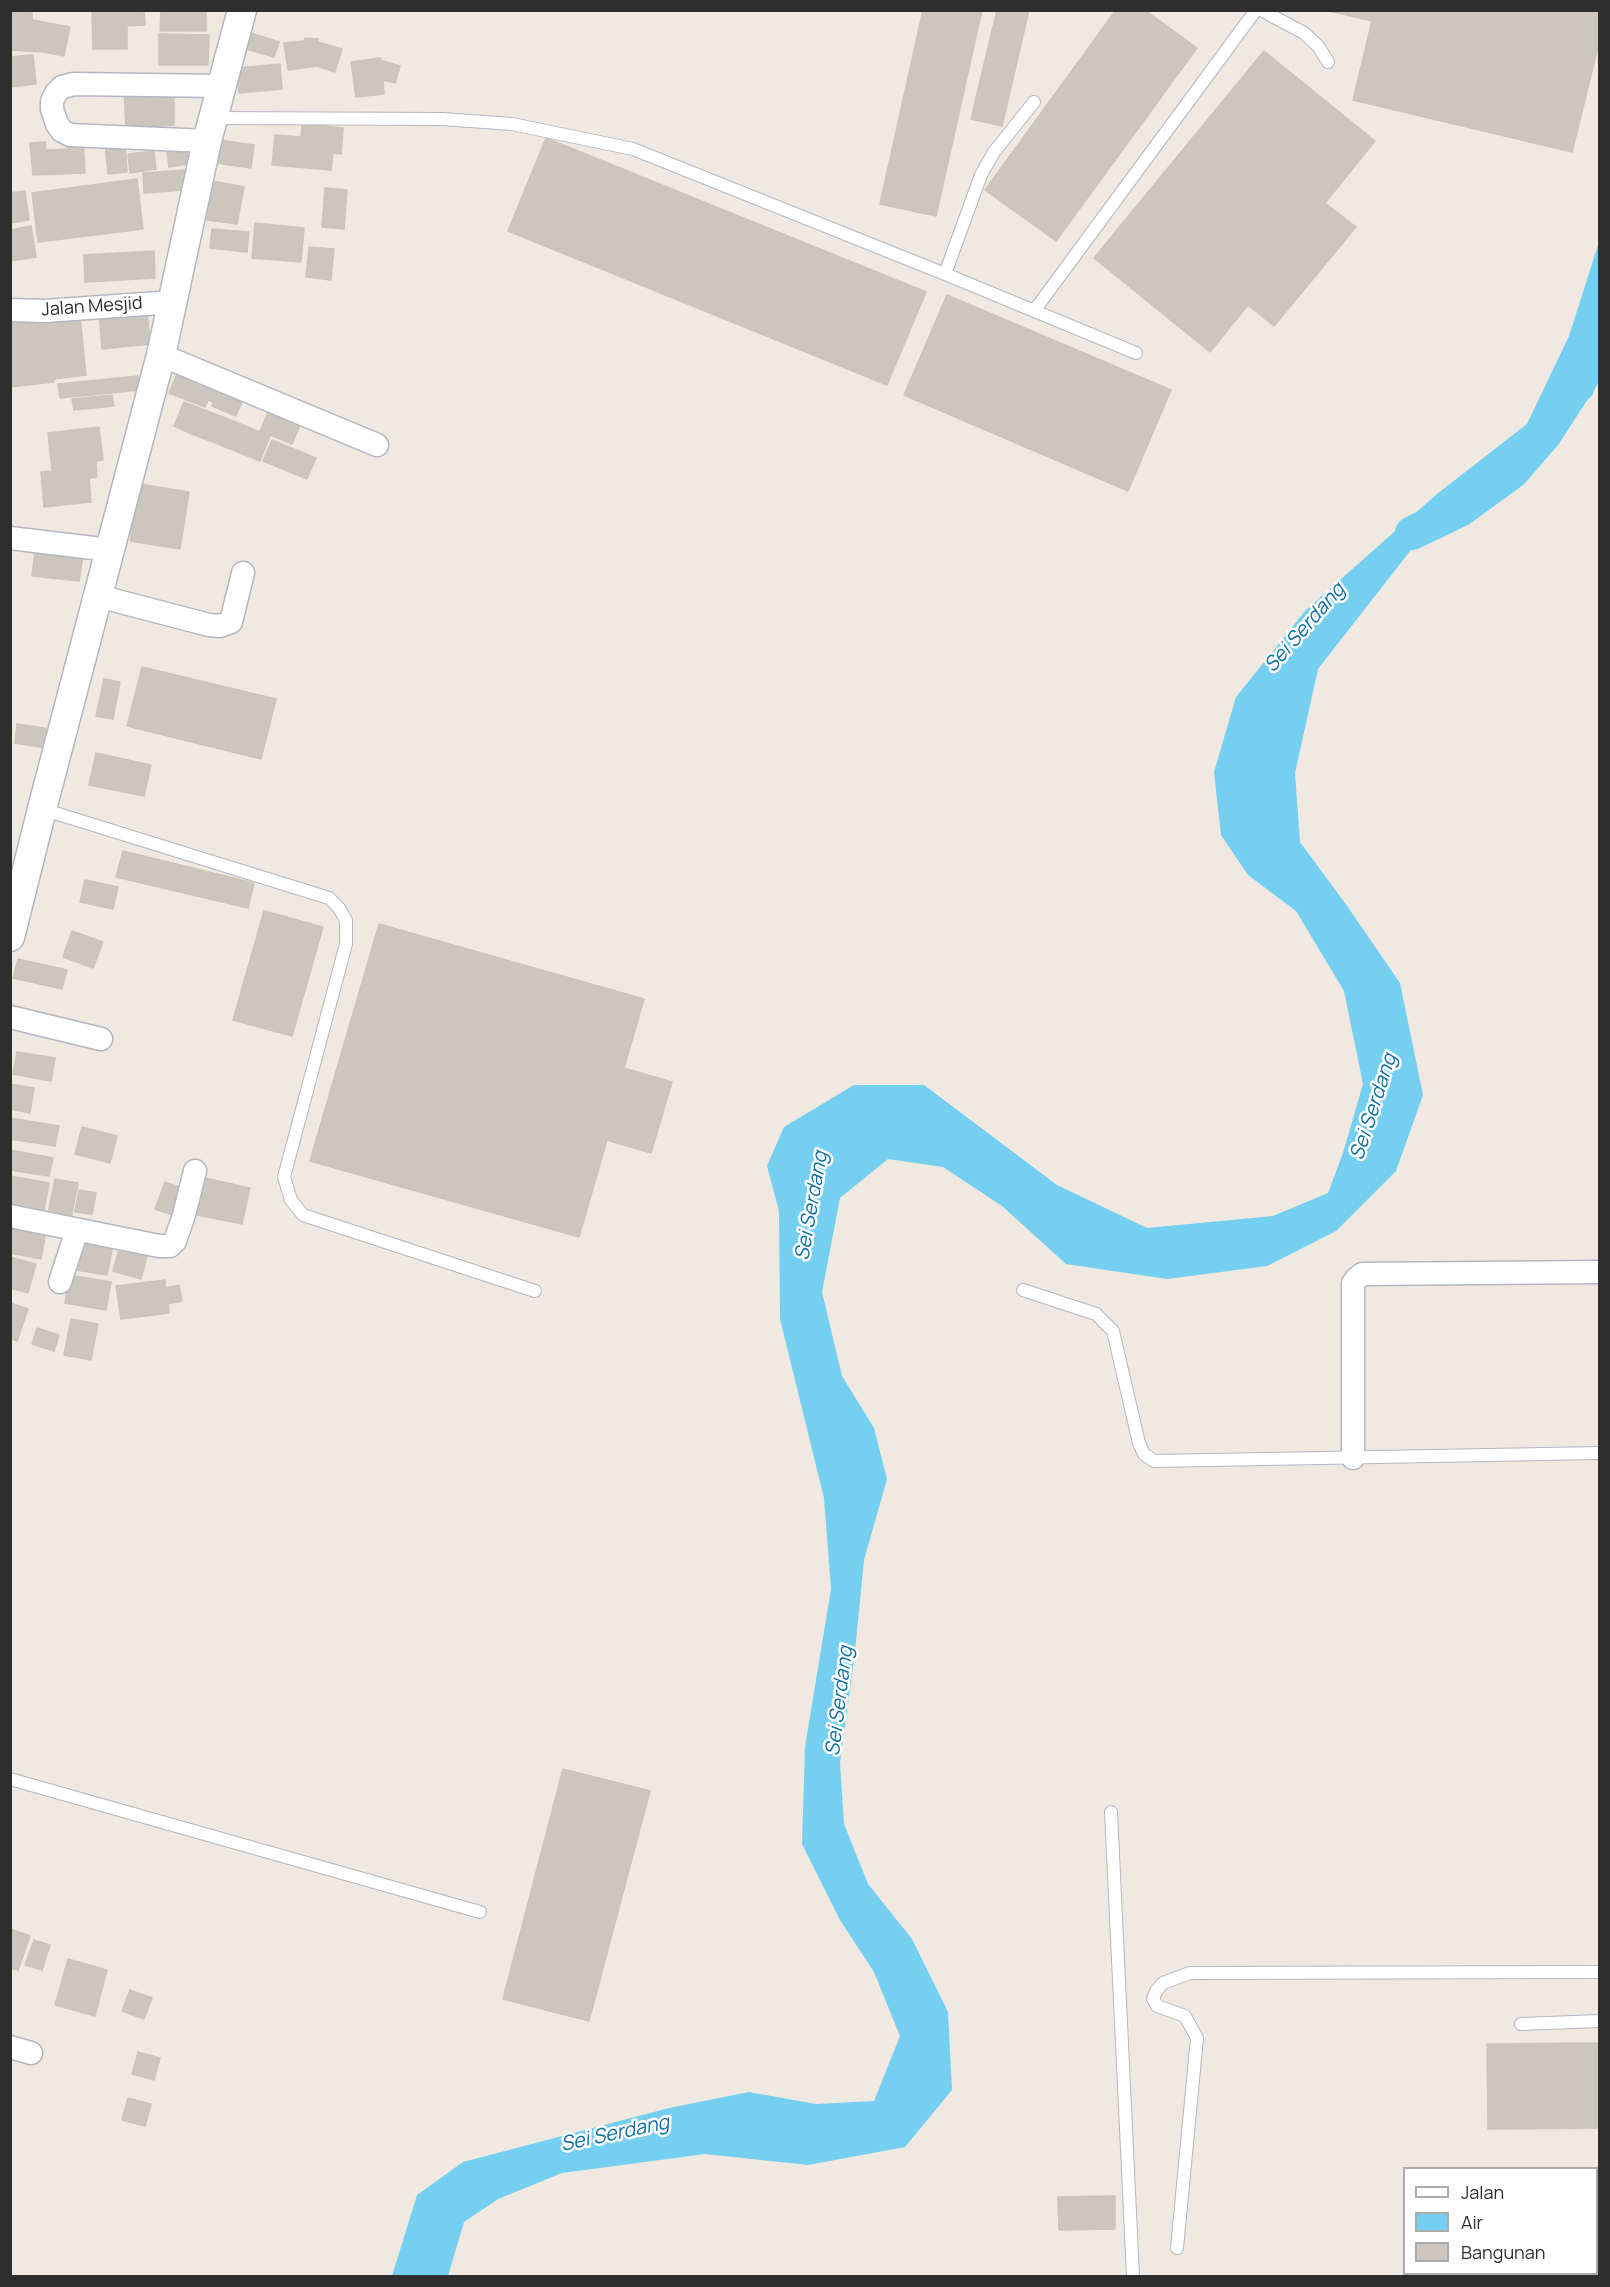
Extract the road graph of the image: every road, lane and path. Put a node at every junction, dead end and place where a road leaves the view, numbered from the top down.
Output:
1 (242, 10) edge
2 (1258, 10) edge
3 (1328, 62) dead end
4 (222, 86) junction
5 (1034, 102) dead end
6 (211, 129) junction
7 (945, 274) junction
8 (174, 302) junction
9 (10, 310) edge
10 (1034, 311) junction
11 (1136, 353) dead end
12 (161, 355) junction
13 (377, 445) dead end
14 (10, 538) edge
15 (110, 550) junction
16 (243, 573) dead end
17 (98, 596) junction
18 (42, 809) junction
19 (10, 937) edge
20 (10, 1017) edge
21 (101, 1039) dead end
22 (195, 1171) dead end
23 (10, 1216) edge
24 (77, 1230) junction
25 (1599, 1272) edge
26 (60, 1282) dead end
27 (535, 1290) dead end
28 (1023, 1290) dead end
29 (1599, 1453) edge
30 (1353, 1458) junction
31 (10, 1779) edge
32 (1111, 1812) dead end
33 (480, 1912) dead end
34 (1599, 1972) edge
35 (1599, 2021) edge
36 (1521, 2024) dead end
37 (1176, 2248) dead end
38 (1133, 2277) edge

1 - 4 street
2 - 3 lane
2 - 10 lane
4 - 6 street
4 - 6 street
5 - 7 lane
6 - 7 lane
6 - 8 street
7 - 10 lane
8 - 9 street, Jalan Mesjid
8 - 12 street
10 - 11 lane
12 - 13 street
12 - 15 street
14 - 15 street
15 - 17 street
16 - 17 street
17 - 18 street
18 - 19 street
18 - 27 lane
20 - 21 street
22 - 24 street
23 - 24 street
24 - 26 street
25 - 30 street
28 - 30 lane
29 - 30 lane
31 - 33 lane
32 - 38 lane
34 - 37 lane
35 - 36 lane

